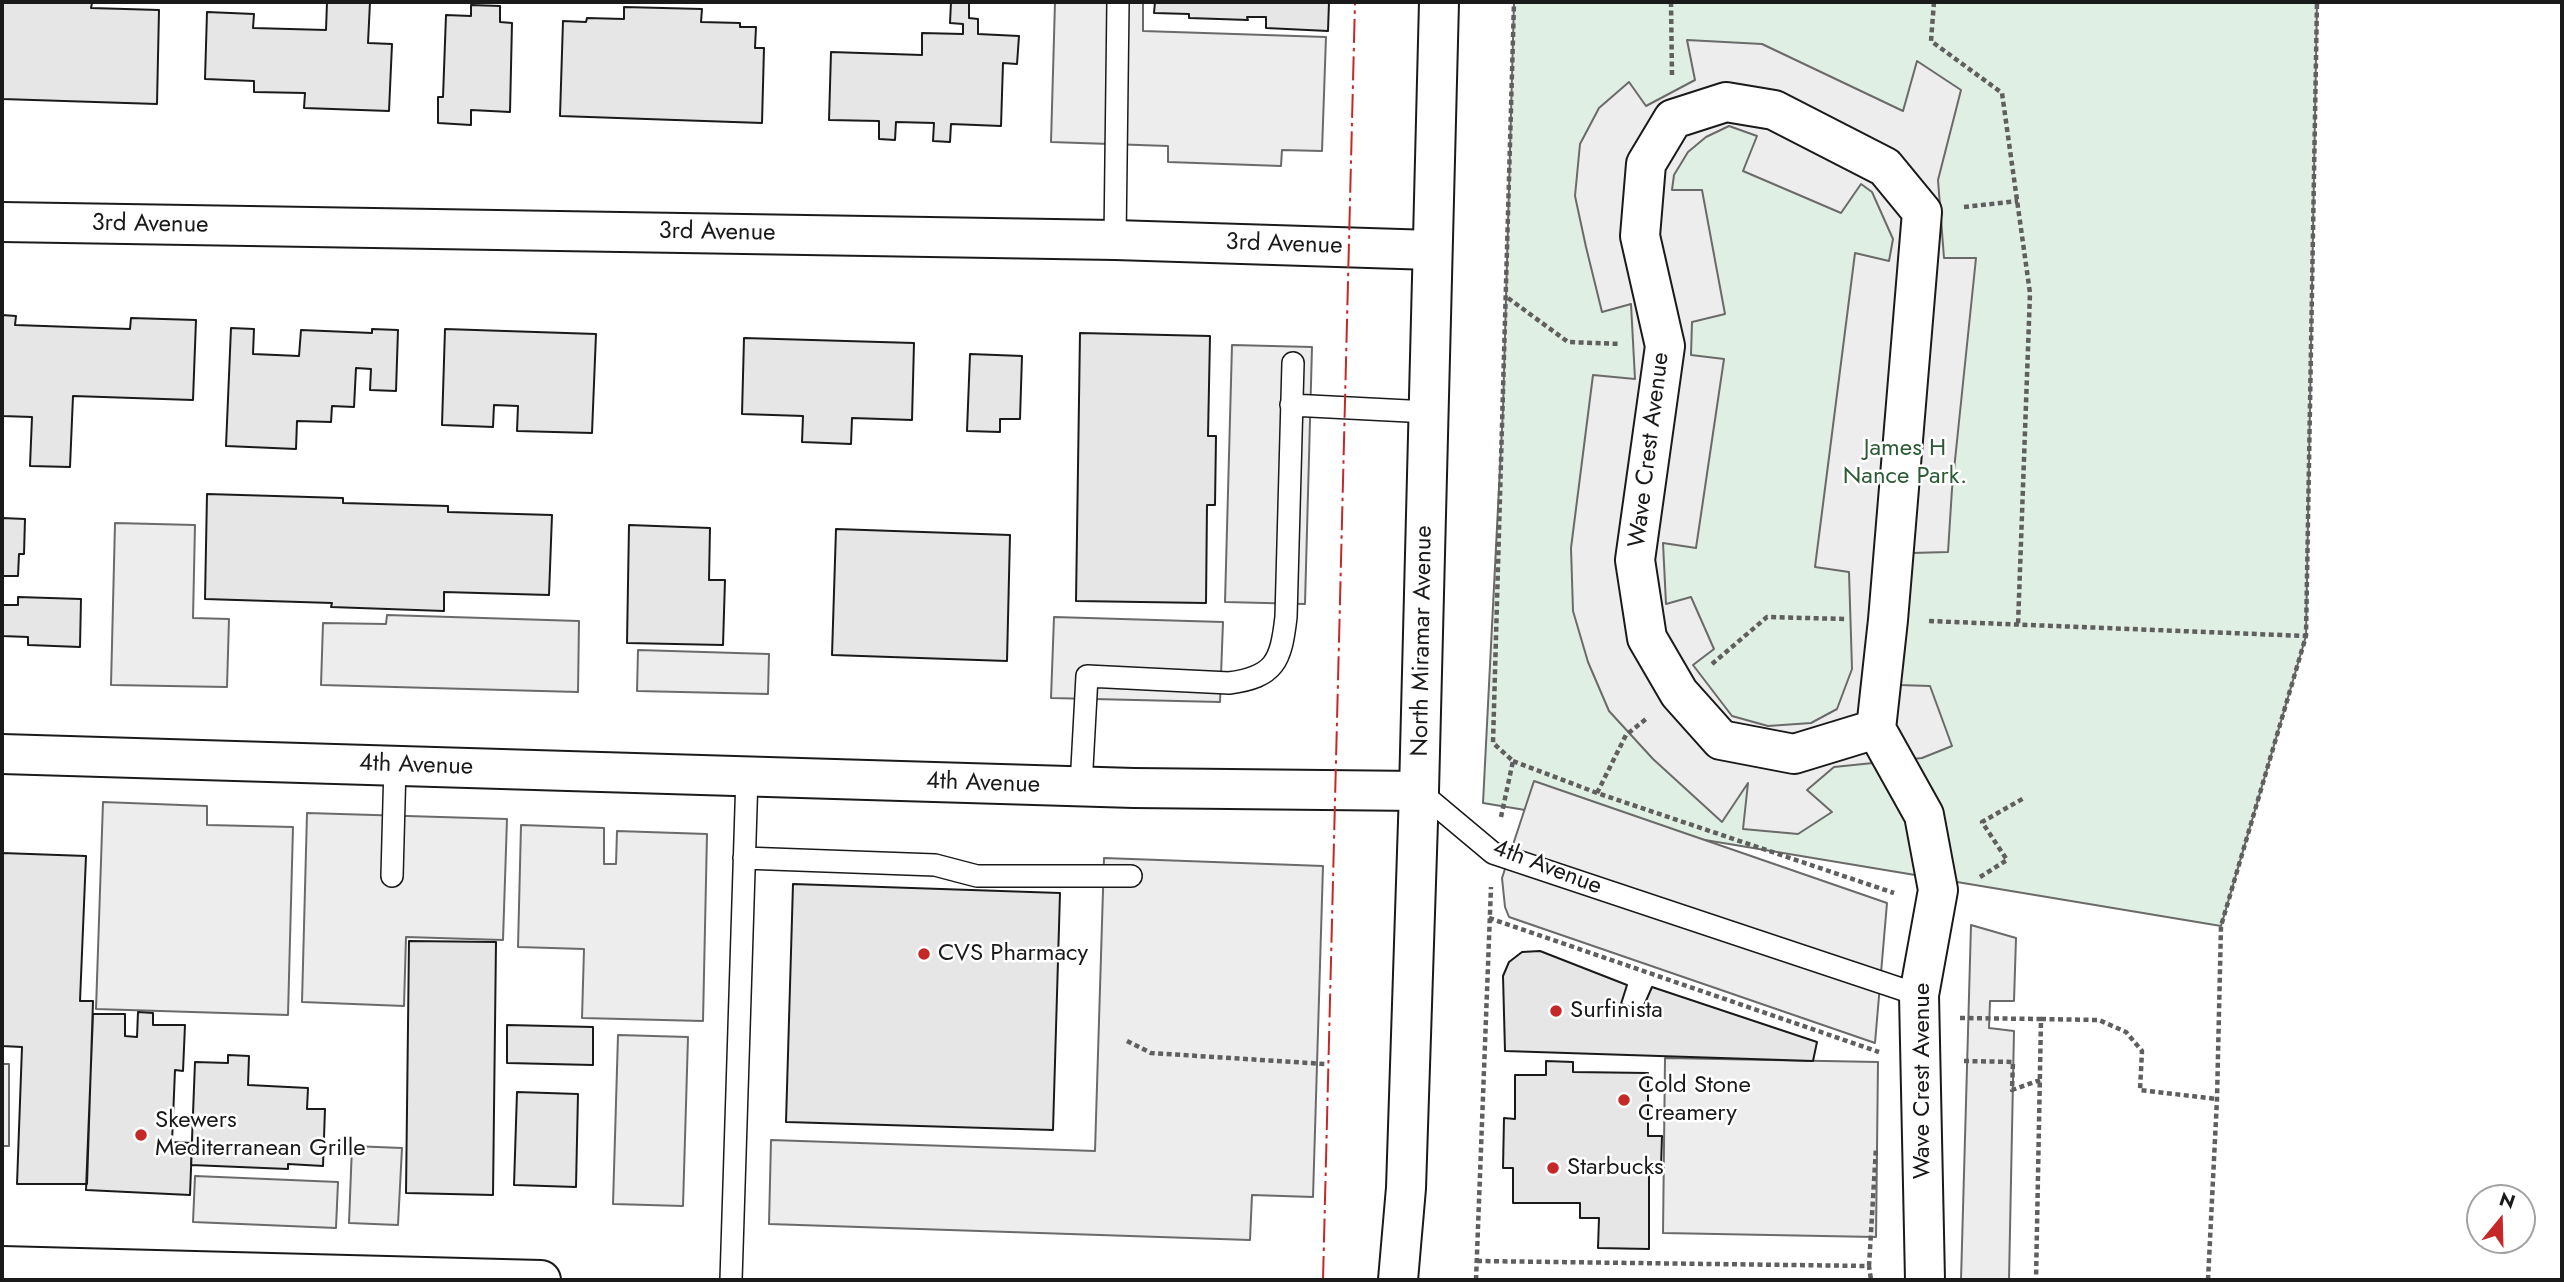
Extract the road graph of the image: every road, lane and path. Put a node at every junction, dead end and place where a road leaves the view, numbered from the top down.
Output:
1 (1118, 2) edge
2 (1439, 2) edge
3 (1514, 2) edge
4 (1671, 2) edge
5 (1934, 2) edge
6 (2317, 2) edge
7 (1673, 119) junction
8 (2018, 201) junction
9 (1922, 212) junction
10 (2, 222) edge
11 (1115, 240) junction
12 (1432, 250) junction
13 (1507, 297) junction
14 (1665, 346) junction
15 (1293, 363) dead end
16 (1292, 405) junction
17 (1428, 412) junction
18 (2018, 625) dead end
19 (1876, 729) junction
20 (2, 754) edge
21 (1513, 761) junction
22 (395, 765) junction
23 (747, 776) junction
24 (1081, 786) junction
25 (1419, 792) junction
26 (2024, 798) dead end
27 (1493, 853) junction
28 (744, 858) junction
29 (392, 876) dead end
30 (1131, 876) dead end
31 (1938, 890) junction
32 (1489, 918) junction
33 (1919, 1006) junction
34 (2041, 1019) junction
35 (1127, 1041) dead end
36 (1920, 1059) junction
37 (1325, 1064) dead end
38 (2040, 1080) junction
39 (2217, 1099) junction
40 (1877, 1146) dead end
41 (1477, 1261) junction
42 (2, 1266) edge
43 (1869, 1266) junction
44 (541, 1280) edge
45 (732, 1280) edge
46 (1398, 1280) edge
47 (1476, 1280) edge
48 (1871, 1280) edge
49 (1925, 1280) edge
50 (2036, 1280) edge
51 (2208, 1280) edge

1 - 11 lane
2 - 12 street, North Miramar Avenue
3 - 13 path
4 - 7 path
5 - 8 path
6 - 39 path
7 - 9 street
7 - 14 street, Wave Crest Avenue
8 - 9 path
8 - 18 path
9 - 19 street
10 - 11 street, 3rd Avenue
11 - 12 street, 3rd Avenue
12 - 17 street, North Miramar Avenue
13 - 14 path
13 - 21 path
14 - 19 street, Wave Crest Avenue
15 - 16 lane
16 - 17 lane
16 - 24 lane
17 - 25 street, North Miramar Avenue
19 - 31 street, Wave Crest Avenue
20 - 22 street, 4th Avenue
21 - 27 path
21 - 31 path
22 - 23 street, 4th Avenue
22 - 29 lane
23 - 24 street, 4th Avenue
23 - 28 lane
24 - 25 street, 4th Avenue
25 - 27 lane, 4th Avenue
25 - 46 street, North Miramar Avenue
26 - 31 path
27 - 32 path
27 - 33 lane, 4th Avenue
28 - 30 lane
28 - 45 lane
31 - 33 street, Wave Crest Avenue
32 - 36 path
32 - 41 path
33 - 34 path
33 - 36 street, Wave Crest Avenue
34 - 38 path
34 - 39 path
35 - 37 path
36 - 38 path
36 - 49 street, Wave Crest Avenue
38 - 50 path
39 - 51 path
40 - 43 path
41 - 43 path
41 - 47 path
42 - 44 street
43 - 48 path

